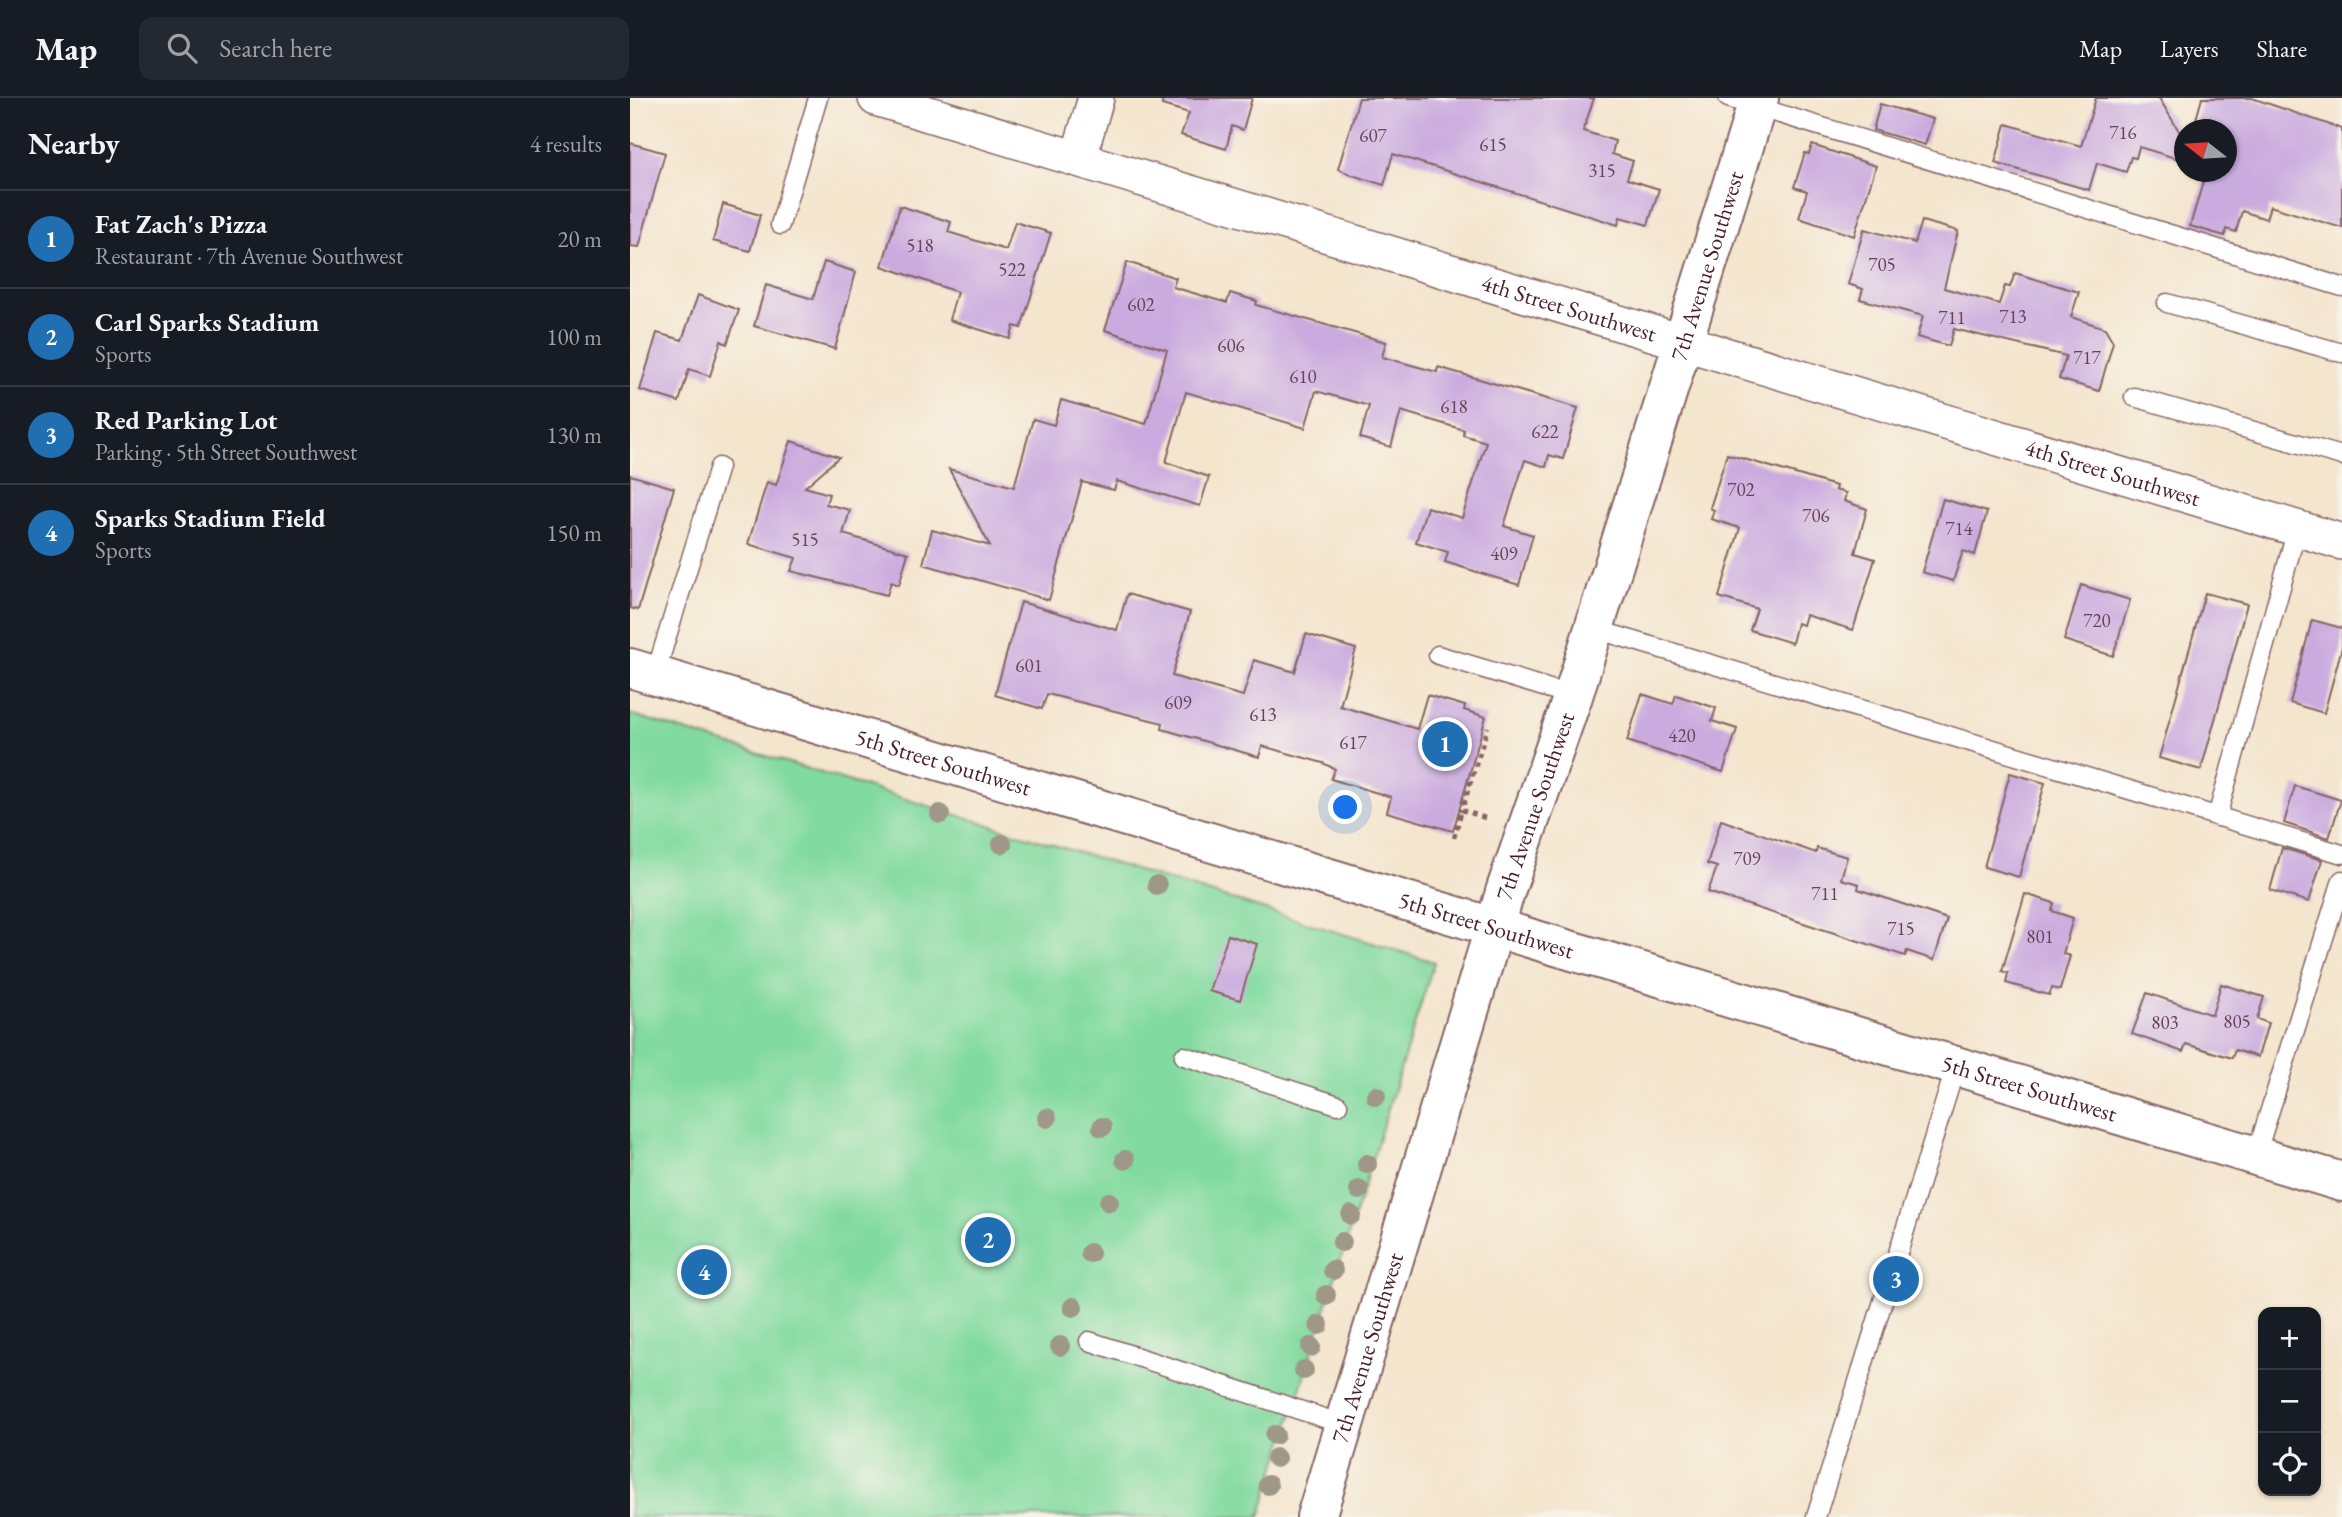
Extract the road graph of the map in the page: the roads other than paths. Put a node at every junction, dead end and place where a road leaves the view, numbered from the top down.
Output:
1 (818, 98) edge
2 (876, 98) edge
3 (1096, 98) edge
4 (1748, 101) edge
5 (1077, 159) junction
6 (780, 225) dead end
7 (2342, 287) edge
8 (2167, 303) dead end
9 (1684, 343) junction
10 (2342, 353) edge
11 (2134, 397) dead end
12 (2342, 456) edge
13 (719, 467) dead end
14 (2297, 529) junction
15 (2342, 542) edge
16 (1595, 629) junction
17 (1438, 655) dead end
18 (643, 671) edge
19 (1573, 696) junction
20 (2217, 817) junction
21 (2342, 855) edge
22 (2342, 880) edge
23 (1495, 928) junction
24 (1184, 1056) dead end
25 (1956, 1066) junction
26 (1338, 1105) dead end
27 (2256, 1155) junction
28 (2342, 1182) edge
29 (1089, 1341) dead end
30 (1345, 1425) junction
31 (1316, 1517) edge
32 (1816, 1517) edge

1 - 6 lane
2 - 5 street, 4th Street Southwest
3 - 5 street
4 - 7 lane
4 - 9 main road, 7th Avenue Southwest
5 - 9 street, 4th Street Southwest
8 - 10 lane
9 - 14 street, 4th Street Southwest
9 - 16 main road, 7th Avenue Southwest
11 - 12 lane
13 - 18 lane
14 - 15 street, 4th Street Southwest
14 - 20 lane
16 - 19 main road, 7th Avenue Southwest
16 - 20 lane
17 - 19 lane
18 - 23 main road, 5th Street Southwest
19 - 23 main road, 7th Avenue Southwest
20 - 21 lane
22 - 27 lane
23 - 25 main road, 5th Street Southwest
23 - 30 main road, 7th Avenue Southwest
24 - 26 lane
25 - 27 main road, 5th Street Southwest
25 - 32 lane
27 - 28 main road, 5th Street Southwest
29 - 30 lane
30 - 31 main road, 7th Avenue Southwest

